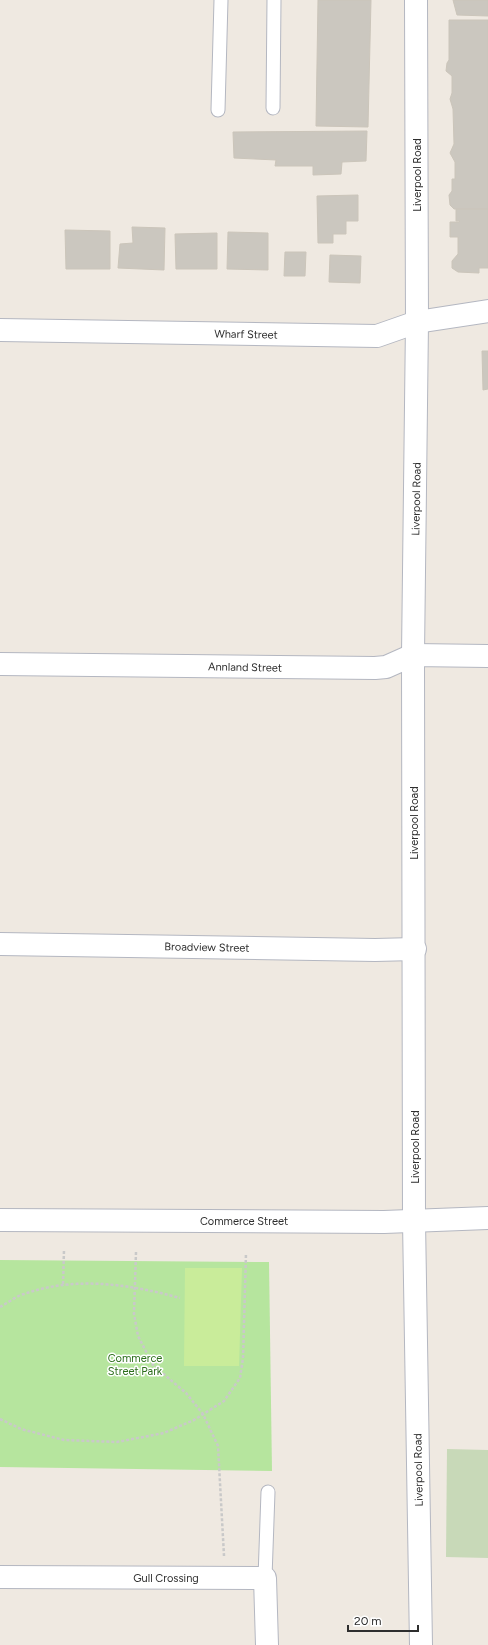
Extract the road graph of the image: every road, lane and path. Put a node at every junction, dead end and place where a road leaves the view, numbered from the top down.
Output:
1 (221, 0) edge
2 (274, 0) edge
3 (416, 0) edge
4 (273, 108) dead end
5 (218, 110) dead end
6 (488, 311) edge
7 (417, 322) junction
8 (0, 330) edge
9 (414, 655) junction
10 (488, 656) edge
11 (0, 664) edge
12 (0, 944) edge
13 (415, 949) junction
14 (488, 1218) edge
15 (0, 1220) edge
16 (414, 1221) junction
17 (64, 1250) dead end
18 (136, 1252) dead end
19 (246, 1253) dead end
20 (63, 1284) junction
21 (134, 1288) junction
22 (180, 1298) dead end
23 (0, 1307) edge
24 (203, 1414) junction
25 (0, 1419) edge
26 (268, 1492) dead end
27 (224, 1563) dead end
28 (0, 1577) edge
29 (265, 1578) junction
30 (267, 1645) edge
31 (421, 1645) edge

1 - 5 lane
2 - 4 lane
3 - 7 street, Liverpool Road
6 - 7 street, Wharf Street
7 - 8 street, Wharf Street
7 - 9 street, Liverpool Road
9 - 10 street, Annland Street
9 - 11 street, Annland Street
9 - 13 street, Liverpool Road
12 - 13 street, Broadview Street
13 - 16 street, Liverpool Road
14 - 16 street, Commerce Street
15 - 16 street, Commerce Street
16 - 31 street, Liverpool Road
17 - 20 path
18 - 21 path
19 - 24 path
20 - 21 path
20 - 23 path
21 - 22 path
21 - 24 path
24 - 25 path
24 - 27 path
26 - 29 lane
28 - 29 street, Gull Crossing
29 - 30 street

